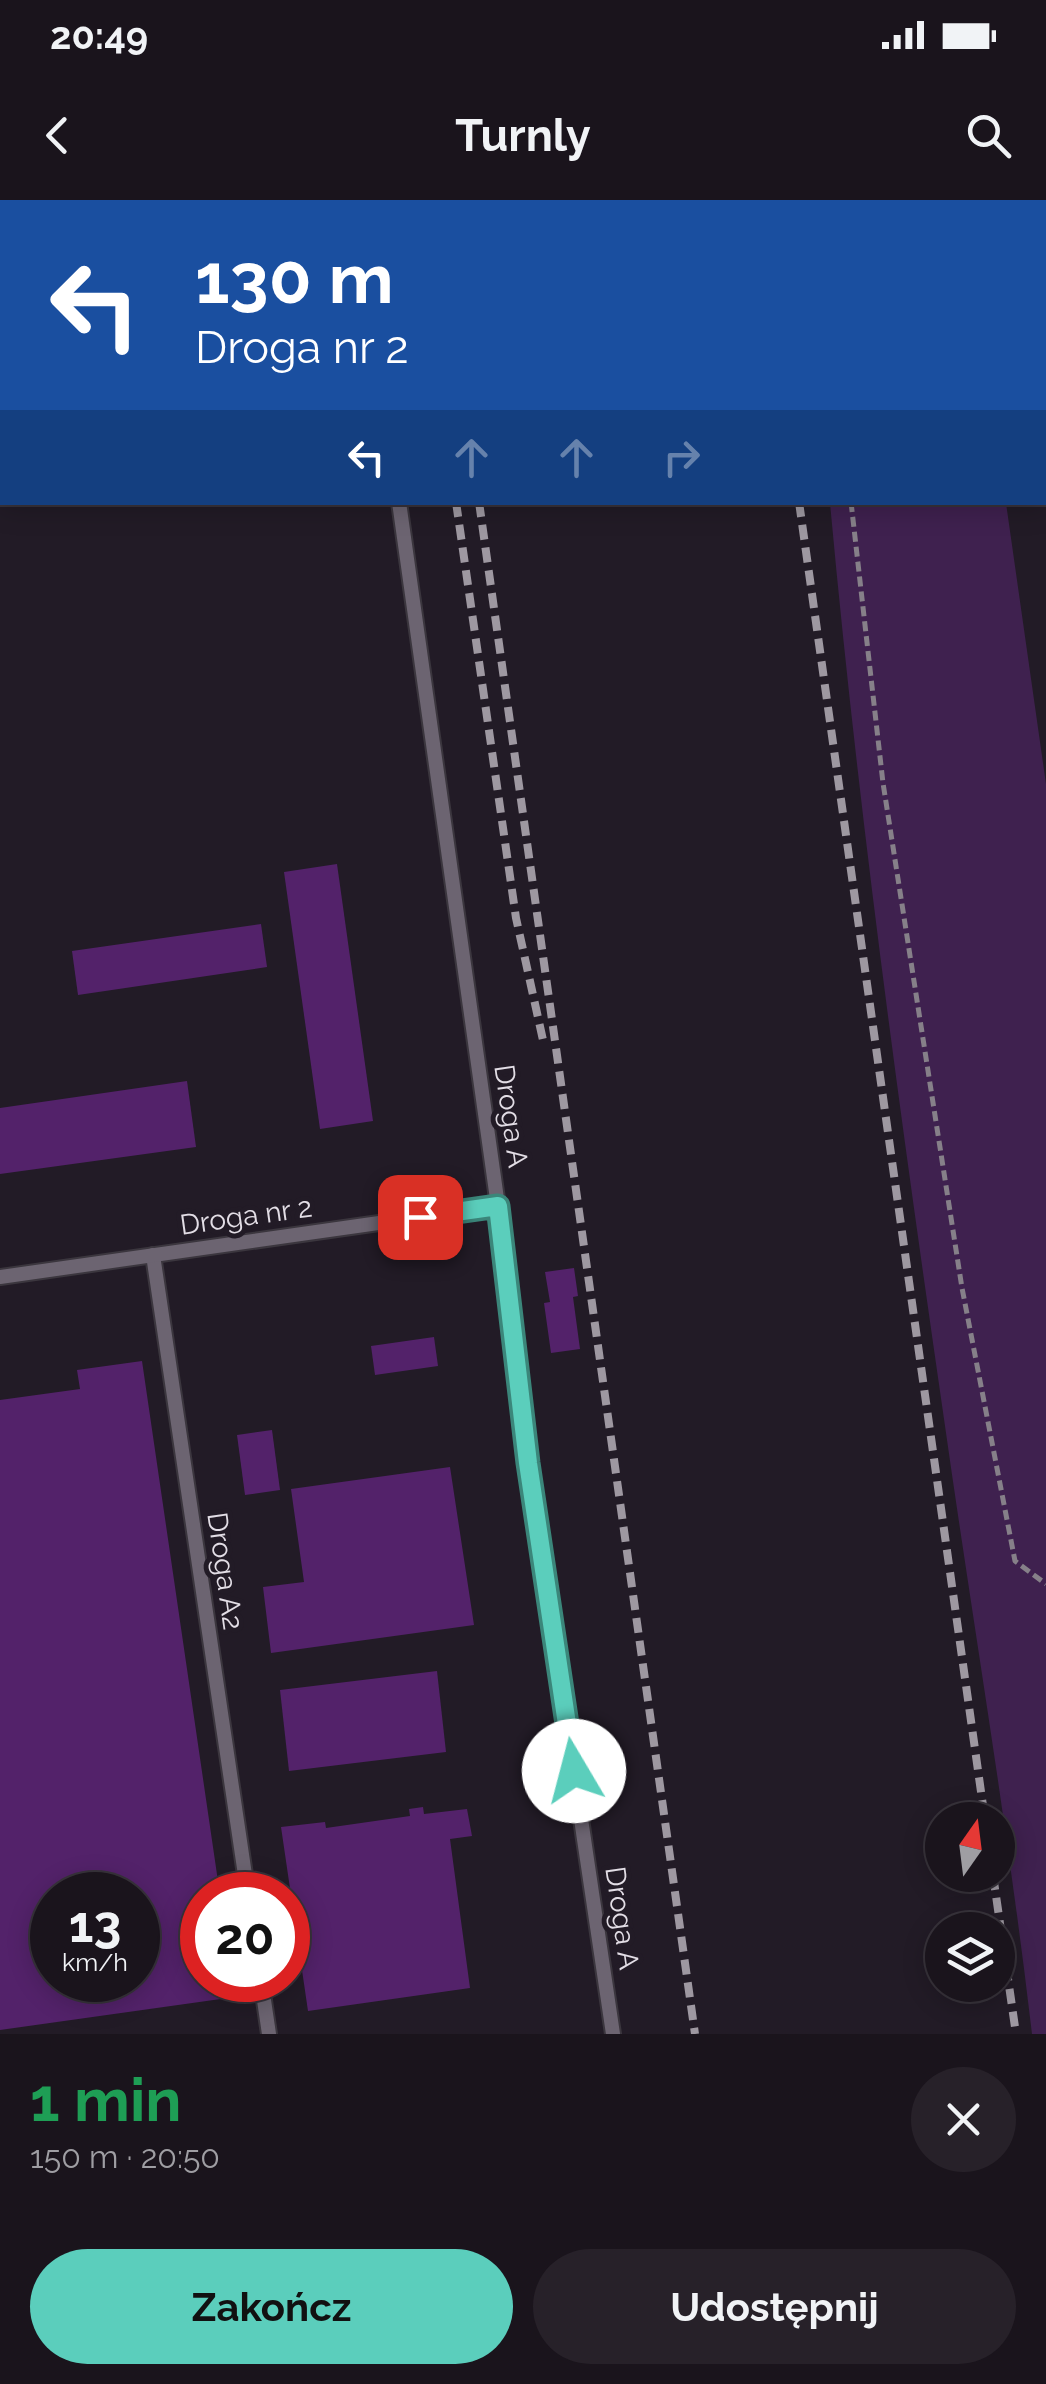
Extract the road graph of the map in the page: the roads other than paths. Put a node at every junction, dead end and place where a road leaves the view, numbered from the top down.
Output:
1 (399, 505) edge
2 (498, 1206) junction
3 (153, 1255) junction
4 (0, 1277) edge
5 (245, 1872) edge
6 (264, 2002) edge
7 (269, 2034) edge
8 (613, 2034) edge

1 - 2 lane, Droga A
2 - 3 lane, Droga nr 2
2 - 8 lane, Droga A
3 - 4 lane, Droga nr 2
3 - 5 lane, Droga A2
6 - 7 lane

